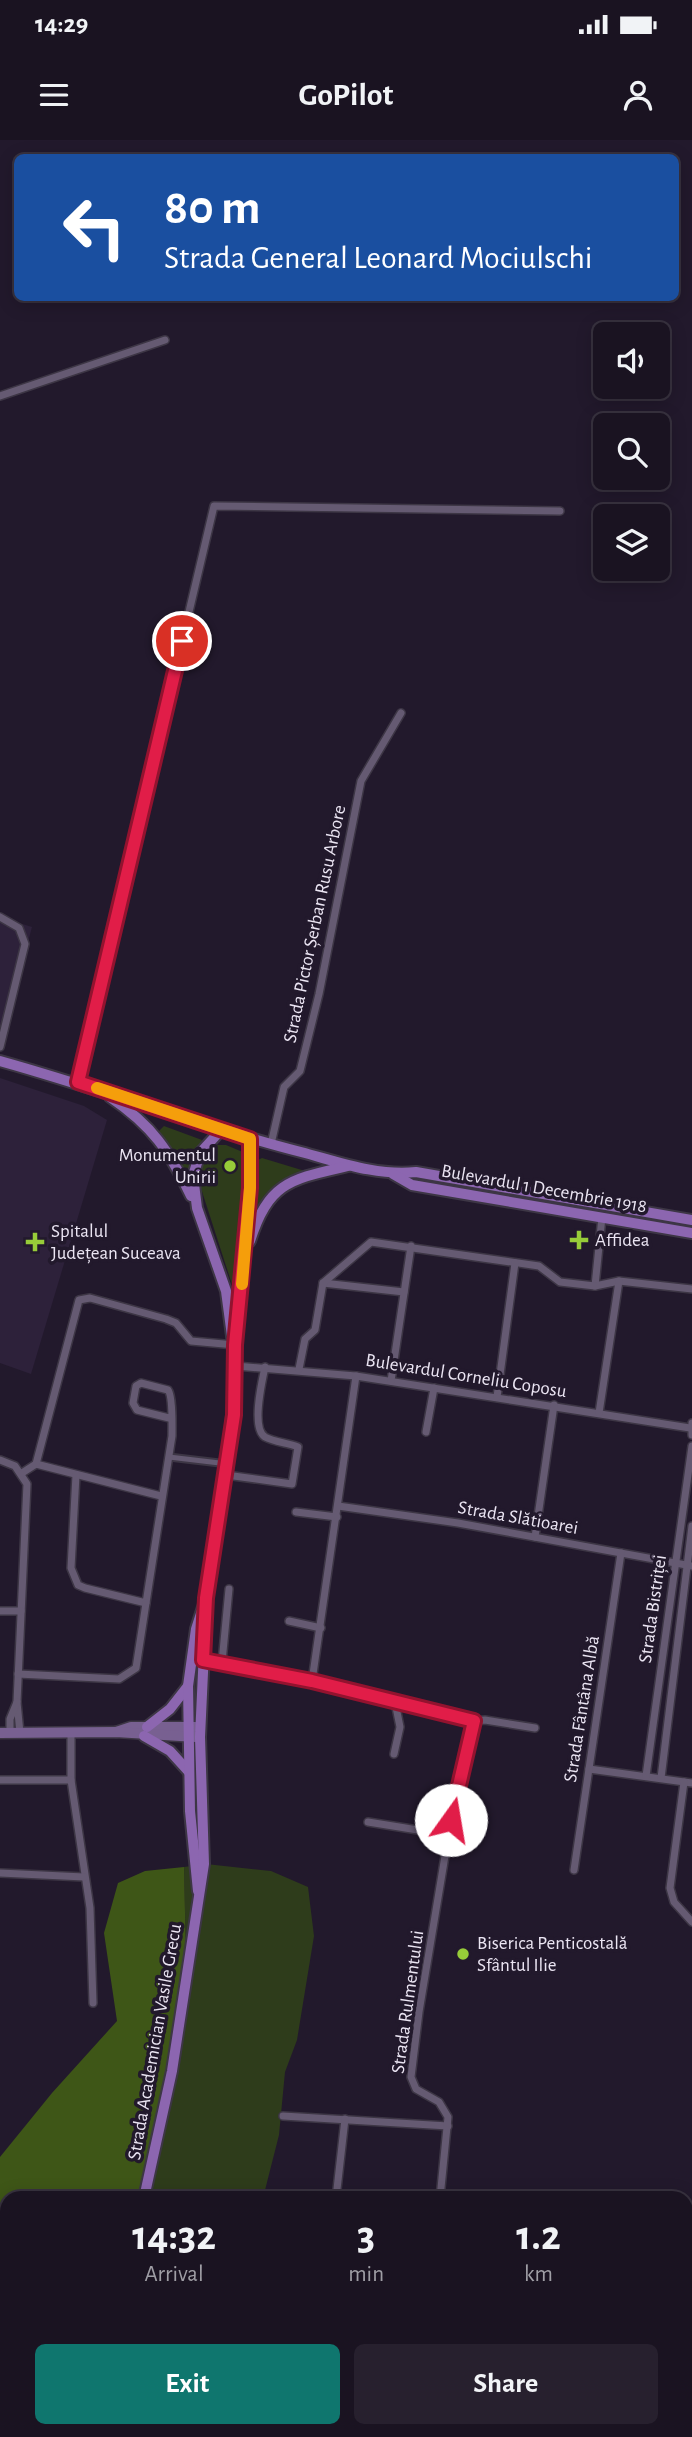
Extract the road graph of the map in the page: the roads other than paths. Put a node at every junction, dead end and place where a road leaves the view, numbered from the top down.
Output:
1 (165, 340) dead end
2 (0, 396) edge
3 (560, 511) dead end
4 (401, 713) dead end
5 (0, 917) edge
6 (0, 1047) edge
7 (0, 1060) edge
8 (78, 1082) junction
9 (97, 1088) junction
10 (221, 1130) junction
11 (250, 1139) junction
12 (271, 1144) junction
13 (352, 1166) junction
14 (393, 1174) junction
15 (197, 1208) junction
16 (603, 1217) junction
17 (692, 1220) edge
18 (692, 1233) edge
19 (411, 1246) junction
20 (245, 1257) junction
21 (515, 1264) junction
22 (619, 1281) junction
23 (323, 1283) junction
24 (595, 1286) junction
25 (692, 1289) edge
26 (404, 1292) junction
27 (235, 1345) junction
28 (236, 1366) junction
29 (265, 1367) junction
30 (299, 1369) junction
31 (356, 1376) junction
32 (391, 1381) junction
33 (434, 1388) junction
34 (497, 1397) junction
35 (554, 1405) junction
36 (599, 1413) junction
37 (169, 1418) junction
38 (691, 1429) edge
39 (426, 1432) dead end
40 (692, 1446) edge
41 (169, 1457) junction
42 (0, 1460) edge
43 (36, 1464) junction
44 (227, 1469) junction
45 (22, 1473) junction
46 (76, 1475) junction
47 (161, 1496) junction
48 (338, 1506) junction
49 (296, 1512) dead end
50 (337, 1517) junction
51 (692, 1526) edge
52 (535, 1537) junction
53 (621, 1553) junction
54 (674, 1564) junction
55 (690, 1566) edge
56 (229, 1590) dead end
57 (206, 1598) junction
58 (146, 1602) junction
59 (0, 1611) edge
60 (21, 1611) junction
61 (289, 1621) dead end
62 (321, 1628) junction
63 (203, 1660) junction
64 (222, 1662) junction
65 (18, 1674) junction
66 (312, 1681) junction
67 (188, 1686) junction
68 (395, 1702) junction
69 (474, 1721) junction
70 (535, 1728) dead end
71 (146, 1731) junction
72 (188, 1732) junction
73 (200, 1732) junction
74 (10, 1733) edge
75 (71, 1733) junction
76 (394, 1754) dead end
77 (589, 1769) junction
78 (189, 1772) junction
79 (646, 1776) junction
80 (661, 1778) junction
81 (0, 1780) edge
82 (71, 1780) junction
83 (688, 1782) edge
84 (368, 1822) dead end
85 (449, 1835) junction
86 (574, 1870) dead end
87 (0, 1873) edge
88 (84, 1877) junction
89 (198, 1891) junction
90 (692, 1922) edge
91 (93, 2003) dead end
92 (283, 2116) dead end
93 (345, 2119) junction
94 (448, 2126) junction
95 (146, 2191) edge
96 (337, 2191) edge
97 (441, 2191) edge

1 - 2 street
3 - 8 street
4 - 12 street, Strada Pictor Șerban Rusu Arbore
5 - 6 street
7 - 8 main road, Bulevardul 1 Decembrie 1918
8 - 9 main road, Bulevardul 1 Decembrie 1918
9 - 10 main road, Bulevardul 1 Decembrie 1918
9 - 15 main road
10 - 11 main road, Bulevardul 1 Decembrie 1918
10 - 15 main road
11 - 12 main road, Bulevardul 1 Decembrie 1918
11 - 20 main road
12 - 13 main road, Bulevardul 1 Decembrie 1918
13 - 14 main road, Bulevardul 1 Decembrie 1918
13 - 20 main road
14 - 16 main road, Bulevardul 1 Decembrie 1918
14 - 17 main road, Bulevardul 1 Decembrie 1918
15 - 27 main road
16 - 18 main road, Bulevardul 1 Decembrie 1918
16 - 24 street
19 - 21 street
19 - 23 street
19 - 26 street
20 - 27 main road
21 - 24 street
21 - 34 street
22 - 24 street
22 - 25 street
22 - 36 street
23 - 26 street
23 - 30 street
26 - 32 street
27 - 28 main road
27 - 43 street
28 - 29 street, Bulevardul Corneliu Coposu
28 - 44 main road
29 - 30 street, Bulevardul Corneliu Coposu
29 - 44 street
30 - 31 street, Bulevardul Corneliu Coposu
31 - 32 street, Bulevardul Corneliu Coposu
31 - 48 street
32 - 33 street, Bulevardul Corneliu Coposu
33 - 34 street, Bulevardul Corneliu Coposu
33 - 39 street
34 - 35 street, Bulevardul Corneliu Coposu
35 - 36 street, Bulevardul Corneliu Coposu
35 - 52 street
36 - 38 street, Bulevardul Corneliu Coposu
37 - 37 street
37 - 41 street
40 - 54 street, Strada Bistriței
41 - 44 street
41 - 47 street
42 - 45 street
43 - 45 street
43 - 46 street
44 - 57 main road
45 - 60 street
46 - 47 street
46 - 58 street
47 - 58 street
48 - 50 street
48 - 52 street, Strada Slătioarei
49 - 50 street
50 - 62 street
51 - 55 street, Strada Bistriței
52 - 53 street, Strada Slătioarei
53 - 54 street, Strada Slătioarei
53 - 77 street, Strada Fântâna Albă
54 - 55 street, Strada Slătioarei
54 - 79 street, Strada Bistriței
55 - 80 street, Strada Bistriței
56 - 64 street
57 - 63 main road, Strada Academician Vasile Grecu
57 - 67 main road, Strada Academician Vasile Grecu
58 - 65 street
59 - 60 street
60 - 65 street
61 - 62 street
62 - 66 street
63 - 64 street
63 - 73 main road, Strada Academician Vasile Grecu
64 - 66 street
65 - 74 street
66 - 68 street
67 - 71 main road
67 - 72 main road, Strada Academician Vasile Grecu
68 - 69 street
68 - 76 street
69 - 70 street
69 - 85 street, Strada Rulmentului
71 - 72 main road
71 - 75 main road
71 - 78 main road
72 - 73 main road
72 - 78 main road, Strada Academician Vasile Grecu
73 - 89 main road, Strada Academician Vasile Grecu
74 - 75 main road
75 - 82 street
77 - 79 street
77 - 86 street, Strada Fântâna Albă
78 - 89 main road, Strada Academician Vasile Grecu
79 - 80 street
80 - 83 street
81 - 82 street
82 - 88 street
83 - 90 street
84 - 85 street
85 - 94 street, Strada Rulmentului
87 - 88 street
88 - 91 street
89 - 95 main road, Strada Academician Vasile Grecu
92 - 93 street
93 - 94 street
93 - 96 street
94 - 97 street

